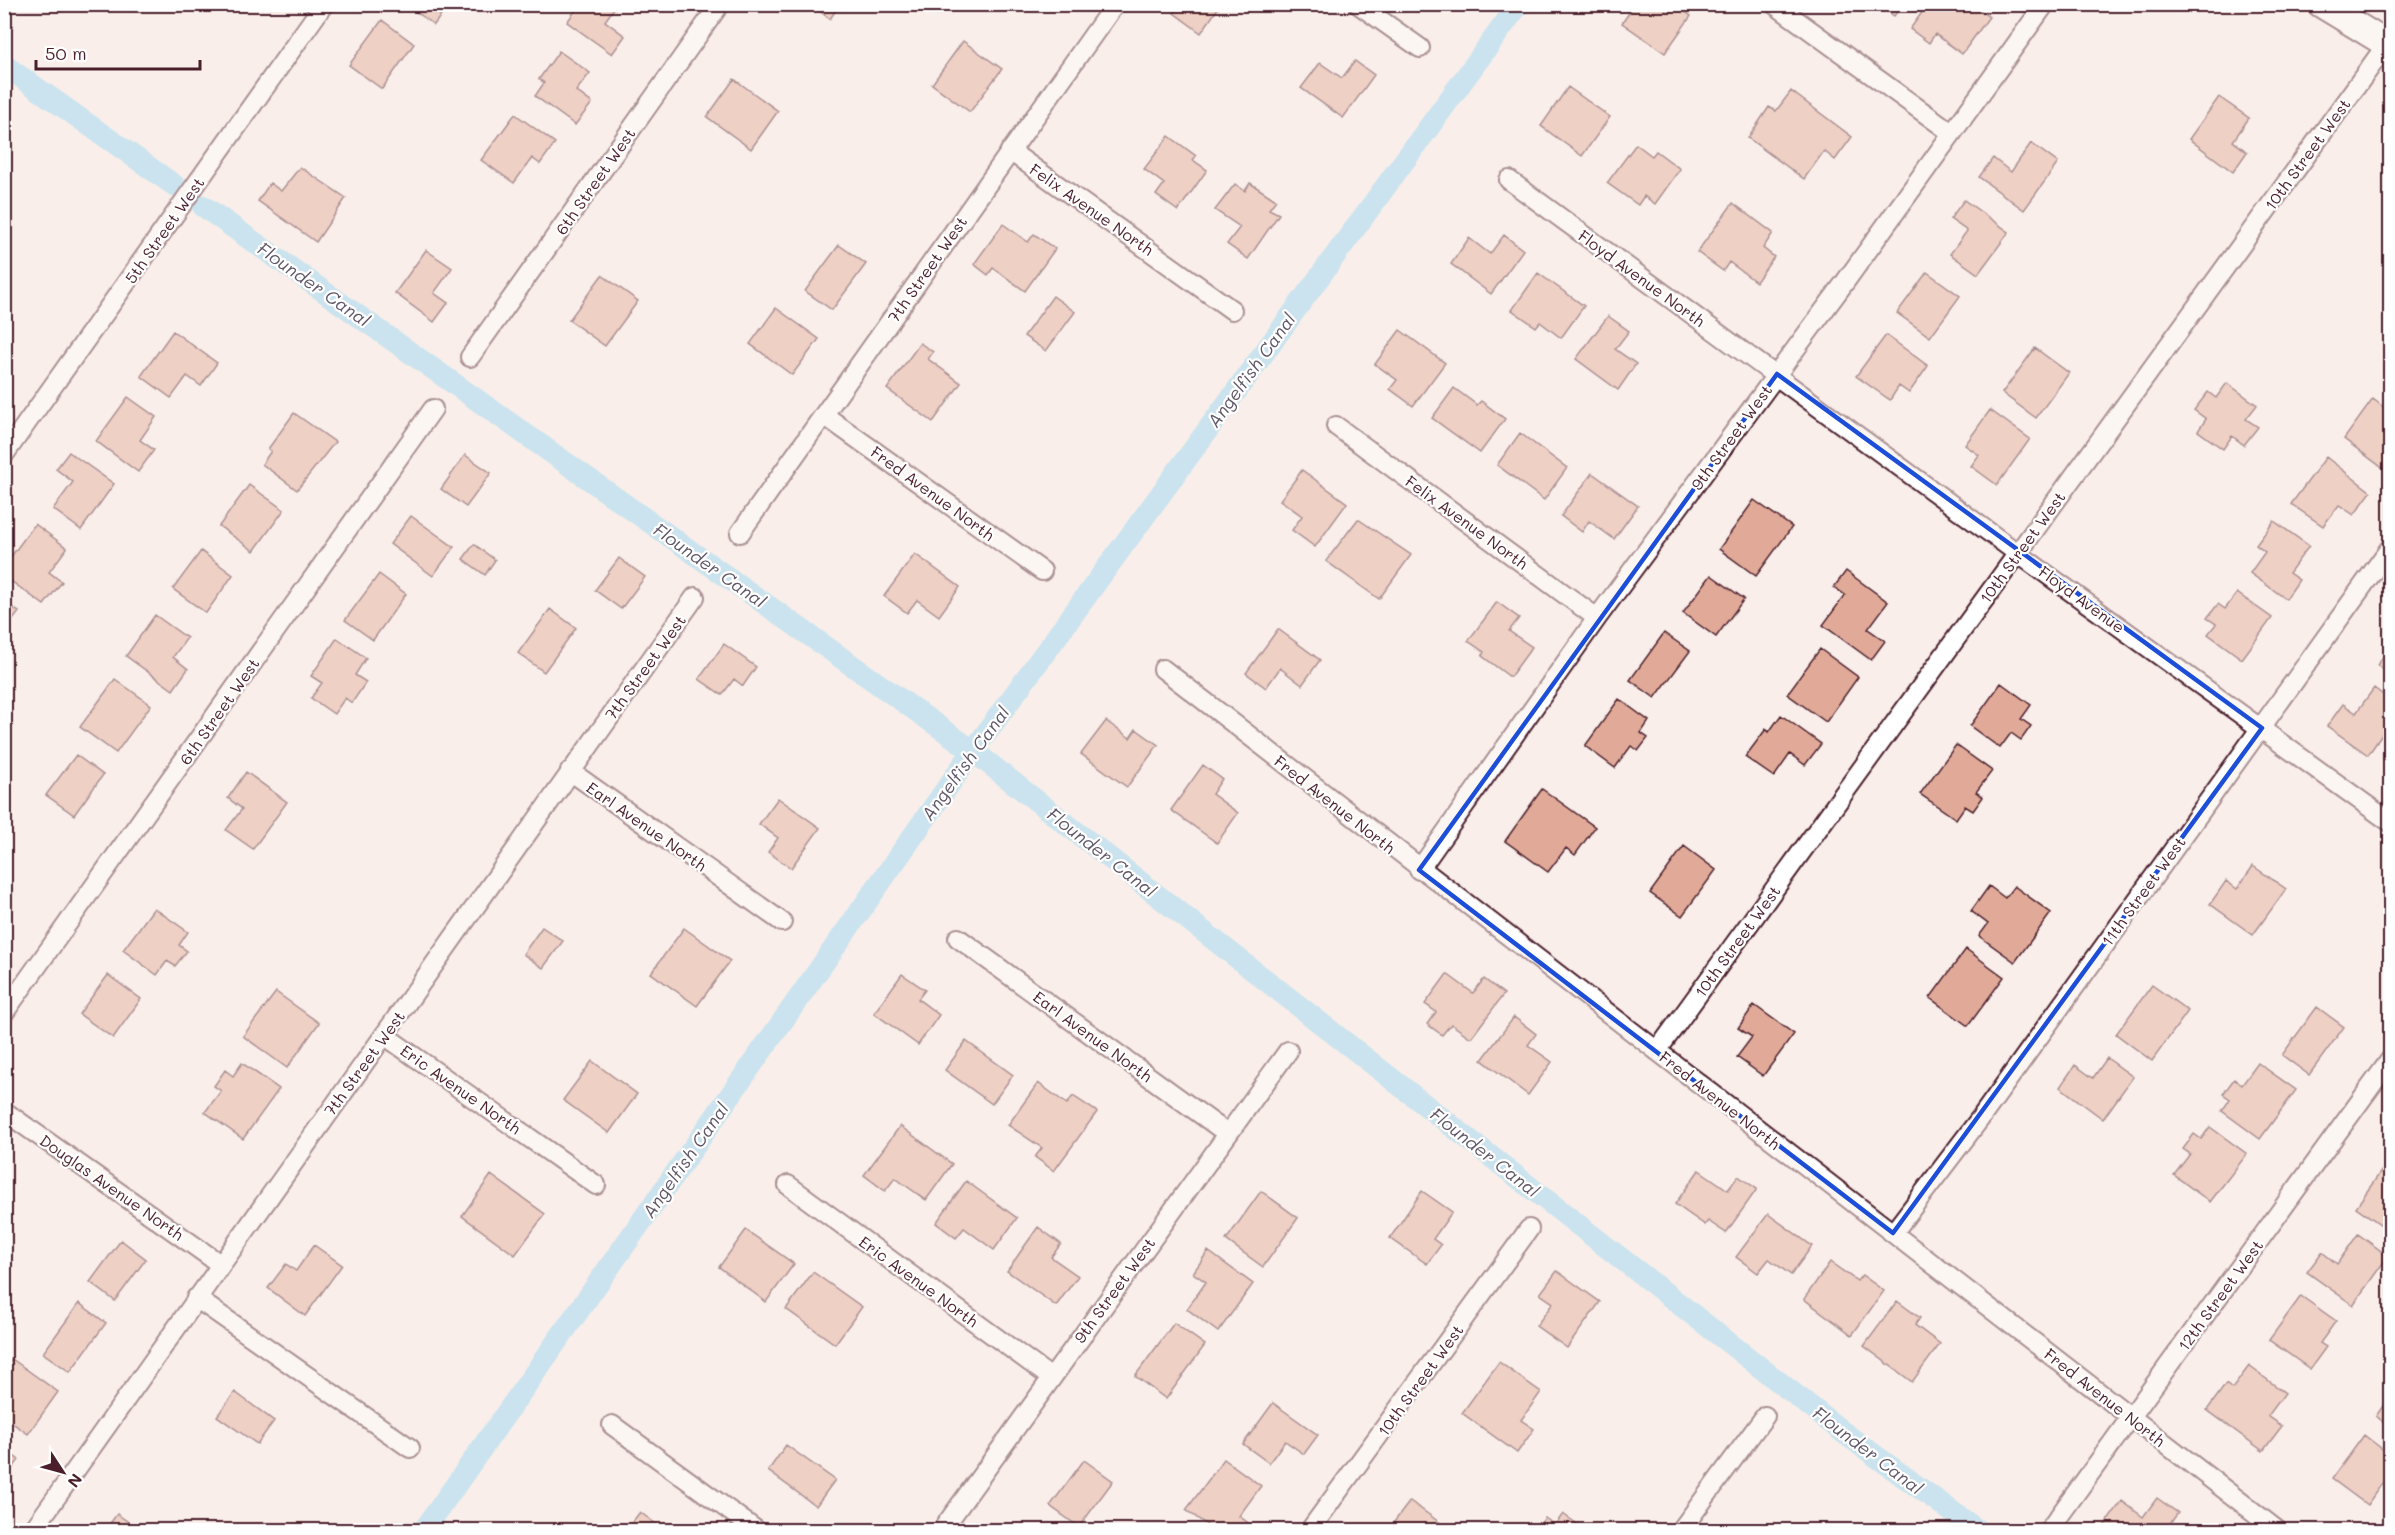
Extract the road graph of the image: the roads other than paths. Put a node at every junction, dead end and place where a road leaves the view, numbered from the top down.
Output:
1 (324, 4) edge
2 (720, 4) edge
3 (1114, 4) edge
4 (1359, 4) edge
5 (1774, 4) edge
6 (2045, 4) edge
7 (2321, 4) edge
8 (2389, 45) edge
9 (1420, 48) dead end
10 (1952, 133) junction
11 (1011, 151) junction
12 (1509, 180) dead end
13 (1232, 310) dead end
14 (470, 357) dead end
15 (1777, 374) junction
16 (433, 409) dead end
17 (824, 415) junction
18 (1336, 426) dead end
19 (4, 455) edge
20 (740, 533) dead end
21 (2391, 548) edge
22 (2016, 552) junction
23 (1042, 571) dead end
24 (695, 597) dead end
25 (1597, 618) junction
26 (1163, 669) dead end
27 (2262, 728) junction
28 (570, 771) junction
29 (2391, 822) edge
30 (1419, 870) junction
31 (782, 922) dead end
32 (958, 938) dead end
33 (4, 1012) edge
34 (384, 1035) junction
35 (1288, 1051) dead end
36 (1657, 1051) junction
37 (2391, 1060) edge
38 (4, 1111) edge
39 (1228, 1134) junction
40 (596, 1185) dead end
41 (788, 1185) dead end
42 (1529, 1229) dead end
43 (1893, 1233) junction
44 (220, 1264) junction
45 (196, 1298) junction
46 (1050, 1377) junction
47 (1765, 1416) dead end
48 (2131, 1418) junction
49 (612, 1425) dead end
50 (410, 1448) dead end
51 (33, 1530) edge
52 (756, 1530) edge
53 (942, 1530) edge
54 (1310, 1530) edge
55 (1681, 1530) edge
56 (2049, 1530) edge
57 (2277, 1530) edge

1 - 19 street, 5th Street West
2 - 14 street, 6th Street West
3 - 11 street, 7th Street West
4 - 9 street
5 - 10 street
6 - 10 street, 9th Street West
7 - 8 main road
8 - 22 street, 10th Street West
10 - 15 street, 9th Street West
11 - 13 street, Felix Avenue North
11 - 17 street, 7th Street West
12 - 15 street, Floyd Avenue North
15 - 22 street, Floyd Avenue
15 - 25 street, 9th Street West
16 - 33 street, 6th Street West
17 - 20 street, 7th Street West
17 - 23 street, Fred Avenue North
18 - 25 street, Felix Avenue North
21 - 27 street, 11th Street West
22 - 27 street, Floyd Avenue
22 - 36 street, 10th Street West
24 - 28 street, 7th Street West
25 - 30 street, 9th Street West
26 - 30 street, Fred Avenue North
27 - 29 street, Floyd Avenue
27 - 43 street, 11th Street West
28 - 31 street, Earl Avenue North
28 - 34 street, 7th Street West
30 - 36 street, Fred Avenue North
32 - 39 street, Earl Avenue North
34 - 40 street, Eric Avenue North
34 - 44 street, 7th Street West
35 - 39 street, 9th Street West
36 - 43 street, Fred Avenue North
37 - 48 street, 12th Street West
38 - 44 street, Douglas Avenue North
39 - 46 street, 9th Street West
41 - 46 street, Eric Avenue North
42 - 54 street, 10th Street West
43 - 48 street, Fred Avenue North
44 - 45 street, 7th Street West
45 - 50 street
45 - 51 street, 7th Street West
46 - 53 street, 9th Street West
47 - 55 street
48 - 56 street, 12th Street West
48 - 57 street, Fred Avenue North
49 - 52 street

